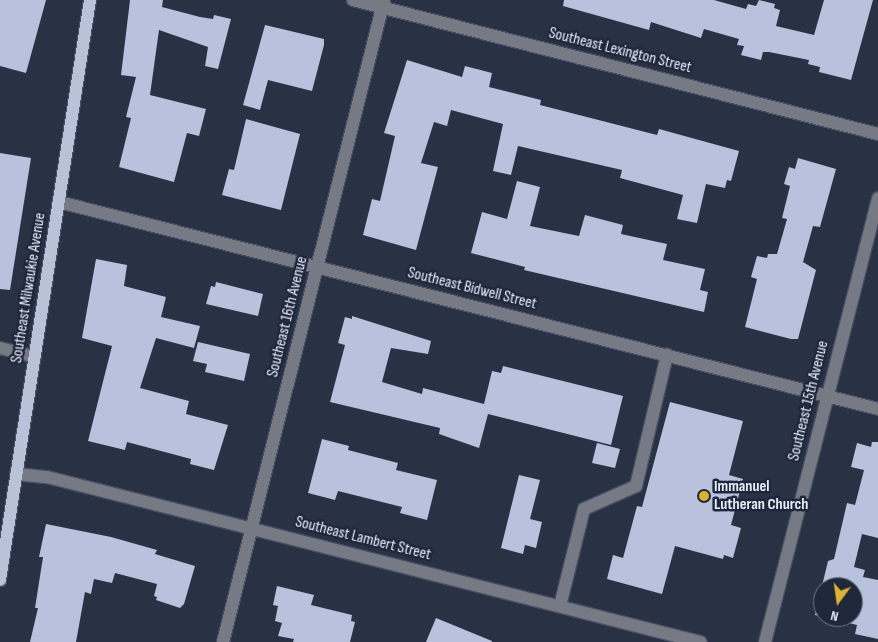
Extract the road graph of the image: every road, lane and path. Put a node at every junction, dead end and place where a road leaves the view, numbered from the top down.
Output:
1 (90, 0) edge
2 (353, 0) edge
3 (383, 4) edge
4 (878, 134) edge
5 (878, 198) edge
6 (58, 202) junction
7 (317, 266) junction
8 (0, 348) edge
9 (667, 355) junction
10 (35, 357) junction
11 (827, 396) junction
12 (878, 409) edge
13 (16, 474) junction
14 (252, 528) junction
15 (0, 580) edge
16 (560, 606) junction
17 (223, 642) edge
18 (700, 642) edge
19 (765, 642) edge

1 - 6 main road, Southeast Milwaukie Avenue
2 - 3 street, Southeast Lexington Street
3 - 4 street, Southeast Lexington Street
3 - 7 street, Southeast 16th Avenue
5 - 11 street, Southeast 15th Avenue
6 - 7 street, Southeast Bidwell Street
6 - 10 main road, Southeast Milwaukie Avenue
7 - 9 street, Southeast Bidwell Street
7 - 14 street, Southeast 16th Avenue
8 - 10 street
9 - 11 street, Southeast Bidwell Street
9 - 16 street
10 - 13 main road, Southeast Milwaukie Avenue
11 - 12 street, Southeast Bidwell Street
11 - 19 street, Southeast 15th Avenue
13 - 14 street, Southeast Lambert Street
13 - 15 main road, Southeast Milwaukie Avenue
14 - 16 street, Southeast Lambert Street
14 - 17 street, Southeast 16th Avenue
16 - 18 street, Southeast Lambert Street

